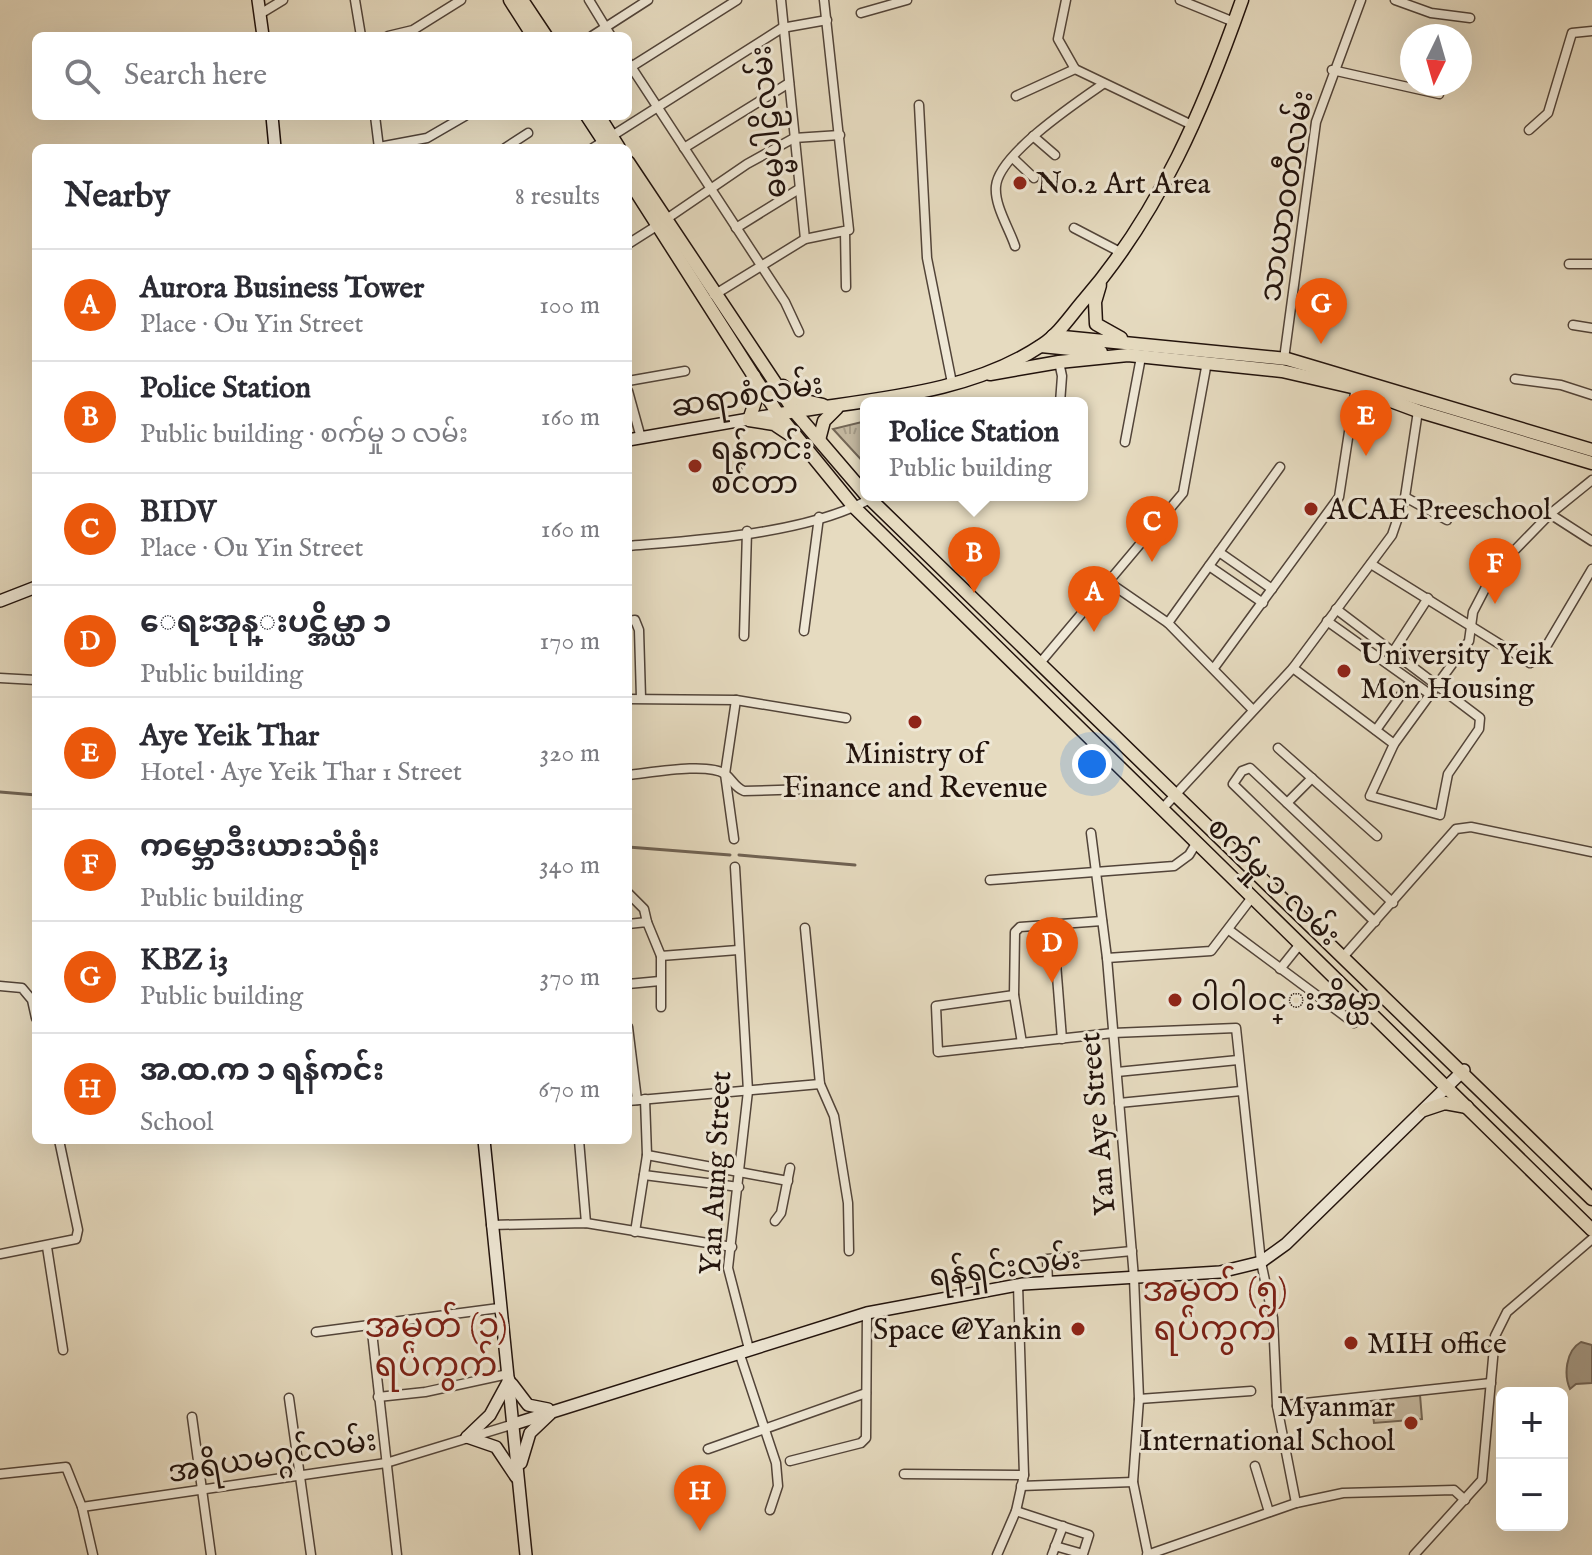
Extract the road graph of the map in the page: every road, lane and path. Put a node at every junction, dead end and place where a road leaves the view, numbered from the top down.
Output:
1 (258, 0) edge
2 (283, 0) edge
3 (355, 0) edge
4 (461, 0) edge
5 (510, 0) edge
6 (522, 0) edge
7 (589, 0) edge
8 (648, 0) edge
9 (737, 0) edge
10 (781, 0) edge
11 (824, 0) edge
12 (907, 0) edge
13 (1064, 0) edge
14 (1180, 0) edge
15 (1242, 0) edge
16 (1361, 0) edge
17 (1395, 0) edge
18 (861, 13) dead end
19 (260, 14) junction
20 (1470, 18) dead end
21 (827, 20) junction
22 (1234, 22) junction
23 (782, 28) junction
24 (1592, 31) edge
25 (262, 32) edge
26 (360, 32) edge
27 (405, 32) edge
28 (530, 32) edge
29 (543, 32) edge
30 (608, 32) edge
31 (632, 62) edge
32 (632, 69) edge
33 (1075, 69) junction
34 (1332, 70) junction
35 (789, 83) junction
36 (1103, 84) junction
37 (1400, 85) edge
38 (1016, 96) dead end
39 (919, 105) dead end
40 (657, 108) junction
41 (272, 120) edge
42 (376, 120) edge
43 (458, 120) edge
44 (590, 120) edge
45 (600, 120) edge
46 (1194, 126) junction
47 (1529, 130) dead end
48 (528, 133) dead end
49 (840, 135) junction
50 (1033, 136) junction
51 (794, 138) junction
52 (275, 144) edge
53 (378, 144) edge
54 (398, 144) edge
55 (511, 144) edge
56 (607, 144) edge
57 (684, 148) junction
58 (1055, 155) dead end
59 (1014, 159) junction
60 (632, 169) edge
61 (1034, 178) dead end
62 (632, 184) edge
63 (799, 189) junction
64 (711, 190) junction
65 (661, 223) junction
66 (736, 228) junction
67 (1074, 228) dead end
68 (847, 231) junction
69 (805, 239) junction
70 (632, 241) edge
71 (1015, 246) dead end
72 (1120, 252) junction
73 (1569, 264) dead end
74 (1592, 264) edge
75 (761, 266) junction
76 (1101, 280) junction
77 (846, 287) dead end
78 (714, 295) junction
79 (1573, 325) dead end
80 (1592, 328) edge
81 (799, 332) dead end
82 (1053, 336) junction
83 (1041, 346) junction
84 (1135, 352) junction
85 (1190, 355) junction
86 (1059, 362) junction
87 (1207, 362) junction
88 (1283, 365) junction
89 (757, 367) junction
90 (685, 371) dead end
91 (975, 376) junction
92 (1515, 379) dead end
93 (632, 380) edge
94 (952, 383) junction
95 (1357, 383) junction
96 (1592, 395) edge
97 (888, 397) edge
98 (1060, 397) edge
99 (860, 403) edge
100 (632, 405) edge
101 (837, 408) junction
102 (794, 411) junction
103 (1418, 411) junction
104 (778, 414) junction
105 (749, 420) junction
106 (641, 438) junction
107 (632, 439) edge
108 (819, 440) junction
109 (1125, 442) dead end
110 (806, 450) junction
111 (1592, 450) edge
112 (1592, 463) edge
113 (1280, 467) dead end
114 (1592, 480) edge
115 (860, 488) edge
116 (1405, 497) junction
117 (864, 501) edge
118 (872, 501) edge
119 (858, 511) junction
120 (1550, 514) junction
121 (819, 517) junction
122 (1447, 520) dead end
123 (747, 531) junction
124 (1592, 541) edge
125 (632, 545) edge
126 (1219, 552) junction
127 (1371, 564) junction
128 (1209, 566) junction
129 (1592, 569) edge
130 (1107, 581) junction
131 (32, 589) edge
132 (1272, 589) junction
133 (1428, 598) junction
134 (0, 601) edge
135 (1263, 603) junction
136 (1336, 609) junction
137 (1327, 621) junction
138 (632, 622) edge
139 (1168, 623) junction
140 (1473, 626) junction
141 (804, 631) dead end
142 (744, 636) dead end
143 (1393, 652) junction
144 (1040, 663) junction
145 (1214, 668) junction
146 (1293, 668) junction
147 (0, 678) edge
148 (32, 680) edge
149 (1059, 681) junction
150 (1411, 681) junction
151 (1439, 684) junction
152 (1046, 695) junction
153 (1431, 695) junction
154 (641, 698) junction
155 (632, 699) edge
156 (736, 700) junction
157 (1253, 710) junction
158 (846, 718) dead end
159 (1376, 730) junction
160 (1117, 737) junction
161 (1394, 744) junction
162 (1278, 748) dead end
163 (1104, 753) junction
164 (725, 774) junction
165 (632, 775) edge
166 (1312, 778) junction
167 (841, 788) dead end
168 (1176, 793) junction
169 (1287, 803) junction
170 (1163, 808) junction
171 (1091, 833) dead end
172 (1377, 836) dead end
173 (734, 839) dead end
174 (1592, 841) edge
175 (1197, 842) junction
176 (1591, 851) edge
177 (735, 867) dead end
178 (1096, 872) junction
179 (1257, 872) junction
180 (990, 880) dead end
181 (1248, 891) junction
182 (632, 897) edge
183 (1393, 903) junction
184 (1102, 921) junction
185 (647, 922) junction
186 (1375, 922) junction
187 (632, 924) edge
188 (1053, 925) junction
189 (805, 928) dead end
190 (1229, 930) junction
191 (1326, 940) junction
192 (1300, 944) junction
193 (738, 950) junction
194 (1312, 955) junction
195 (661, 956) junction
196 (1343, 957) junction
197 (1107, 958) junction
198 (1280, 969) junction
199 (660, 981) junction
200 (632, 984) edge
201 (0, 986) edge
202 (1014, 995) junction
203 (32, 1000) edge
204 (661, 1007) dead end
205 (1397, 1007) junction
206 (1381, 1022) junction
207 (1354, 1023) dead end
208 (1113, 1033) junction
209 (1062, 1039) junction
210 (1022, 1043) junction
211 (632, 1059) edge
212 (1238, 1060) junction
213 (1464, 1070) junction
214 (1117, 1072) junction
215 (820, 1084) junction
216 (1448, 1085) junction
217 (748, 1091) junction
218 (1241, 1091) junction
219 (637, 1100) edge
220 (1119, 1103) junction
221 (1424, 1110) junction
222 (1474, 1111) junction
223 (60, 1144) edge
224 (484, 1144) edge
225 (579, 1144) edge
226 (647, 1155) junction
227 (790, 1168) dead end
228 (741, 1173) junction
229 (644, 1175) junction
230 (788, 1181) junction
231 (739, 1187) junction
232 (1592, 1199) edge
233 (775, 1221) dead end
234 (586, 1223) junction
235 (491, 1225) junction
236 (1592, 1230) edge
237 (635, 1232) junction
238 (1592, 1239) edge
239 (47, 1247) junction
240 (732, 1247) junction
241 (849, 1251) dead end
242 (1132, 1251) junction
243 (0, 1254) edge
244 (1261, 1262) junction
245 (1134, 1278) junction
246 (1048, 1283) junction
247 (1018, 1285) junction
248 (499, 1308) junction
249 (867, 1313) junction
250 (371, 1323) junction
251 (316, 1332) dead end
252 (63, 1350) dead end
253 (744, 1351) junction
254 (508, 1377) junction
255 (1491, 1383) junction
256 (1251, 1391) dead end
257 (866, 1393) junction
258 (378, 1397) junction
259 (289, 1398) dead end
260 (1139, 1399) junction
261 (1277, 1406) junction
262 (556, 1409) junction
263 (192, 1417) dead end
264 (514, 1424) junction
265 (764, 1428) junction
266 (467, 1437) junction
267 (708, 1449) dead end
268 (790, 1461) dead end
269 (386, 1463) junction
270 (1255, 1466) dead end
271 (0, 1474) edge
272 (904, 1474) dead end
273 (1024, 1475) junction
274 (300, 1478) junction
275 (519, 1481) junction
276 (1133, 1482) junction
277 (1021, 1486) junction
278 (202, 1493) junction
279 (1465, 1500) junction
280 (1296, 1503) junction
281 (82, 1507) junction
282 (770, 1510) dead end
283 (1016, 1511) junction
284 (1269, 1512) junction
285 (1063, 1526) junction
286 (1073, 1530) junction
287 (1066, 1549) junction
288 (1054, 1551) edge
289 (93, 1555) edge
290 (211, 1555) edge
291 (311, 1555) edge
292 (397, 1555) edge
293 (526, 1555) edge
294 (997, 1555) edge
295 (1147, 1555) edge
296 (1414, 1555) edge

1 - 19 main road
2 - 19 street
3 - 26 street
4 - 27 street
5 - 28 main road
6 - 29 main road
7 - 30 street
8 - 30 street
9 - 31 street
10 - 23 street, ဓမ္မပါဠိလမ်း
11 - 21 street
12 - 18 street
13 - 33 street
14 - 22 street
15 - 22 main road, ဆရာစံလမ်း
16 - 34 street, သာယာဝတီလမ်း
17 - 20 street
19 - 25 main road
21 - 23 street
21 - 49 street
22 - 46 main road, ဆရာစံလမ်း
23 - 35 street, ဓမ္မပါဠိလမ်း
23 - 40 street
24 - 47 street
32 - 40 street
33 - 36 street
33 - 38 street
34 - 37 street
34 - 88 street, သာယာဝတီလမ်း
35 - 51 street, ဓမ္မပါဠိလမ်း
35 - 57 street
36 - 46 street
36 - 50 street
39 - 94 street
40 - 56 street
40 - 57 street
41 - 52 main road
42 - 53 street
43 - 54 street
44 - 56 main road
45 - 56 main road
46 - 72 main road, ဆရာစံလမ်း
48 - 55 street
49 - 51 street
49 - 68 street
50 - 58 street
50 - 59 street
51 - 63 street, ဓမ္မပါဠိလမ်း
51 - 64 street
57 - 64 street
59 - 61 street
59 - 71 street
60 - 65 main road
62 - 65 main road
63 - 66 street
63 - 69 street, ဓမ္မပါဠိလမ်း
64 - 65 street
64 - 66 street
65 - 70 street
65 - 78 main road
65 - 89 main road
66 - 75 street
67 - 72 street
68 - 69 street
68 - 77 street
69 - 75 street
72 - 76 main road, ဆရာစံလမ်း
73 - 74 street
75 - 78 street
75 - 81 street
76 - 82 main road, ဆရာစံလမ်း
76 - 84 main road
78 - 89 main road
79 - 80 street
82 - 83 main road, ဆရာစံလမ်း
82 - 84 main road
83 - 84 main road
83 - 91 main road, ဆရာစံလမ်း
84 - 85 main road
84 - 86 main road
84 - 109 street
85 - 87 main road
85 - 88 main road
86 - 91 main road
86 - 98 street
87 - 88 main road
87 - 130 street
88 - 95 main road
89 - 101 main road
89 - 102 main road
89 - 104 main road
89 - 105 main road
90 - 93 street
91 - 94 main road, ဆရာစံလမ်း
92 - 96 street
94 - 97 main road, ဆရာစံလမ်း
95 - 103 main road
95 - 111 main road
95 - 132 street
99 - 101 main road, ဆရာစံလမ်း
100 - 106 street
101 - 102 main road, ဆရာစံလမ်း
101 - 108 main road
102 - 104 main road, ဆရာစံလမ်း
102 - 108 main road
103 - 112 main road
103 - 116 street
104 - 105 main road, ဆရာစံလမ်း
104 - 110 main road
105 - 106 main road, ဆရာစံလမ်း
105 - 110 main road
106 - 107 main road, ဆရာစံလမ်း
108 - 115 main road
110 - 119 main road
113 - 126 street
114 - 120 street
116 - 122 street
116 - 127 street
117 - 119 street
118 - 144 main road, စက်မှု ၁ လမ်း
119 - 121 street
119 - 152 main road, စက်မှု ၁ လမ်း
120 - 124 street
120 - 140 street
121 - 123 street
121 - 141 street
123 - 125 street
123 - 142 street
126 - 128 street
126 - 132 street
127 - 133 street
127 - 136 street
128 - 135 street
128 - 139 street
129 - 140 street
130 - 139 street
130 - 144 street
131 - 134 main road
132 - 135 street
133 - 140 street
133 - 143 street
135 - 145 street
136 - 137 street
136 - 143 street
137 - 146 street
137 - 150 street
138 - 154 street
139 - 145 street
140 - 151 street
143 - 151 street
144 - 149 main road, စက်မှု ၁ လမ်း
145 - 157 street
146 - 157 street
146 - 159 street
147 - 148 street
149 - 152 main road
149 - 160 main road, စက်မှု ၁ လမ်း
150 - 153 street
150 - 159 street
151 - 153 street
151 - 161 street
152 - 163 main road, စက်မှု ၁ လမ်း
153 - 161 street
154 - 155 street
154 - 156 street
156 - 158 street
156 - 164 street
157 - 168 street
159 - 161 street
160 - 163 main road
160 - 168 main road, စက်မှု ၁ လမ်း
162 - 166 street
163 - 170 main road, စက်မှု ၁ လမ်း
164 - 165 street
164 - 167 street
164 - 173 street
166 - 169 street
166 - 172 street
168 - 170 street
168 - 179 main road, စက်မှု ၁ လမ်း
169 - 183 street
169 - 186 street
170 - 175 main road, စက်မှု ၁ လမ်း
171 - 178 street, Yan Aye Street
174 - 176 street
175 - 178 street
175 - 181 main road, စက်မှု ၁ လမ်း
176 - 183 street
177 - 193 street, Yan Aung Street
178 - 180 street
178 - 184 street, Yan Aye Street
179 - 181 main road
179 - 191 main road, စက်မှု ၁ လမ်း
181 - 190 street
181 - 192 main road, စက်မှု ၁ လမ်း
182 - 185 street
183 - 186 street
184 - 188 street
184 - 197 street, Yan Aye Street
185 - 187 street
185 - 195 street
186 - 196 street
188 - 202 street
188 - 209 street
189 - 215 street
190 - 197 street
190 - 198 street
191 - 194 main road
191 - 196 main road, စက်မှု ၁ လမ်း
192 - 194 main road, စက်မှု ၁ လမ်း
192 - 198 street
193 - 195 street
193 - 217 street, Yan Aung Street
194 - 206 main road, စက်မှု ၁ လမ်း
195 - 199 street
196 - 205 main road, စက်မှု ၁ လမ်း
197 - 208 street, Yan Aye Street
198 - 207 street
199 - 200 street
199 - 204 street
201 - 203 street
202 - 210 street
202 - 210 street
205 - 206 main road
205 - 213 main road, စက်မှု ၁ လမ်း
206 - 216 main road, စက်မှု ၁ လမ်း
208 - 209 street
208 - 212 street
208 - 214 street, Yan Aye Street
209 - 210 street
211 - 219 street
212 - 214 street
212 - 218 street
213 - 216 main road, ရန်ရှင်းလမ်း
213 - 232 main road, စက်မှု ၁ လမ်း
214 - 220 street, Yan Aye Street
215 - 217 street
215 - 241 street
216 - 221 main road, ရန်ရှင်းလမ်း
216 - 222 main road, စက်မှု ၁ လမ်း
217 - 219 street
217 - 228 street, Yan Aung Street
218 - 220 street
218 - 244 street
219 - 226 street
220 - 242 street, Yan Aye Street
221 - 222 main road
221 - 244 main road, ရန်ရှင်းလမ်း
222 - 236 main road, စက်မှု ၁ လမ်း
223 - 239 street
224 - 235 main road
225 - 234 street
226 - 228 street
226 - 229 street
227 - 230 street
228 - 230 street
228 - 231 street, Yan Aung Street
229 - 231 street
229 - 237 street
230 - 233 street
231 - 240 street, Yan Aung Street
234 - 235 street
234 - 237 street
235 - 248 main road
237 - 240 street
238 - 255 street
239 - 243 street
239 - 252 street
240 - 253 street, Yan Aung Street
242 - 245 street, Yan Aye Street
242 - 246 street
244 - 245 main road, ရန်ရှင်းလမ်း
244 - 261 street
245 - 246 main road, ရန်ရှင်းလမ်း
245 - 260 street, Yan Aye Street
246 - 247 main road, ရန်ရှင်းလမ်း
247 - 249 main road, ရန်ရှင်းလမ်း
247 - 273 street
248 - 250 street
248 - 254 main road
249 - 253 main road, ရန်ရှင်းလမ်း
249 - 257 street
250 - 251 street
250 - 258 street
253 - 262 main road, ရန်ရှင်းလမ်း
253 - 265 street, Yan Aung Street
254 - 258 street
254 - 262 main road
254 - 264 main road
254 - 266 main road
255 - 261 street
255 - 279 street
256 - 260 street
257 - 265 street
257 - 268 street
258 - 269 street
259 - 274 street
260 - 276 street, Yan Aye Street
261 - 280 street
262 - 264 main road, ရန်ရှင်းလမ်း
262 - 275 main road
263 - 278 street
264 - 266 street, အရိယမဂ္ဂင်လမ်း
264 - 275 main road
265 - 267 street
265 - 282 street, Yan Aung Street
266 - 269 street, အရိယမဂ္ဂင်လမ်း
266 - 275 main road
269 - 274 street, အရိယမဂ္ဂင်လမ်း
269 - 292 street
270 - 284 street
271 - 281 street
272 - 273 street
273 - 277 street
274 - 278 street, အရိယမဂ္ဂင်လမ်း
274 - 291 street
275 - 293 main road
276 - 277 street
276 - 295 street, Yan Aye Street
277 - 283 street
278 - 281 street, အရိယမဂ္ဂင်လမ်း
278 - 290 street
279 - 280 street
279 - 296 street
280 - 284 street
281 - 289 street
283 - 285 street
283 - 294 street
284 - 295 street
285 - 286 street
285 - 288 street
286 - 287 street
286 - 287 street
287 - 288 street

